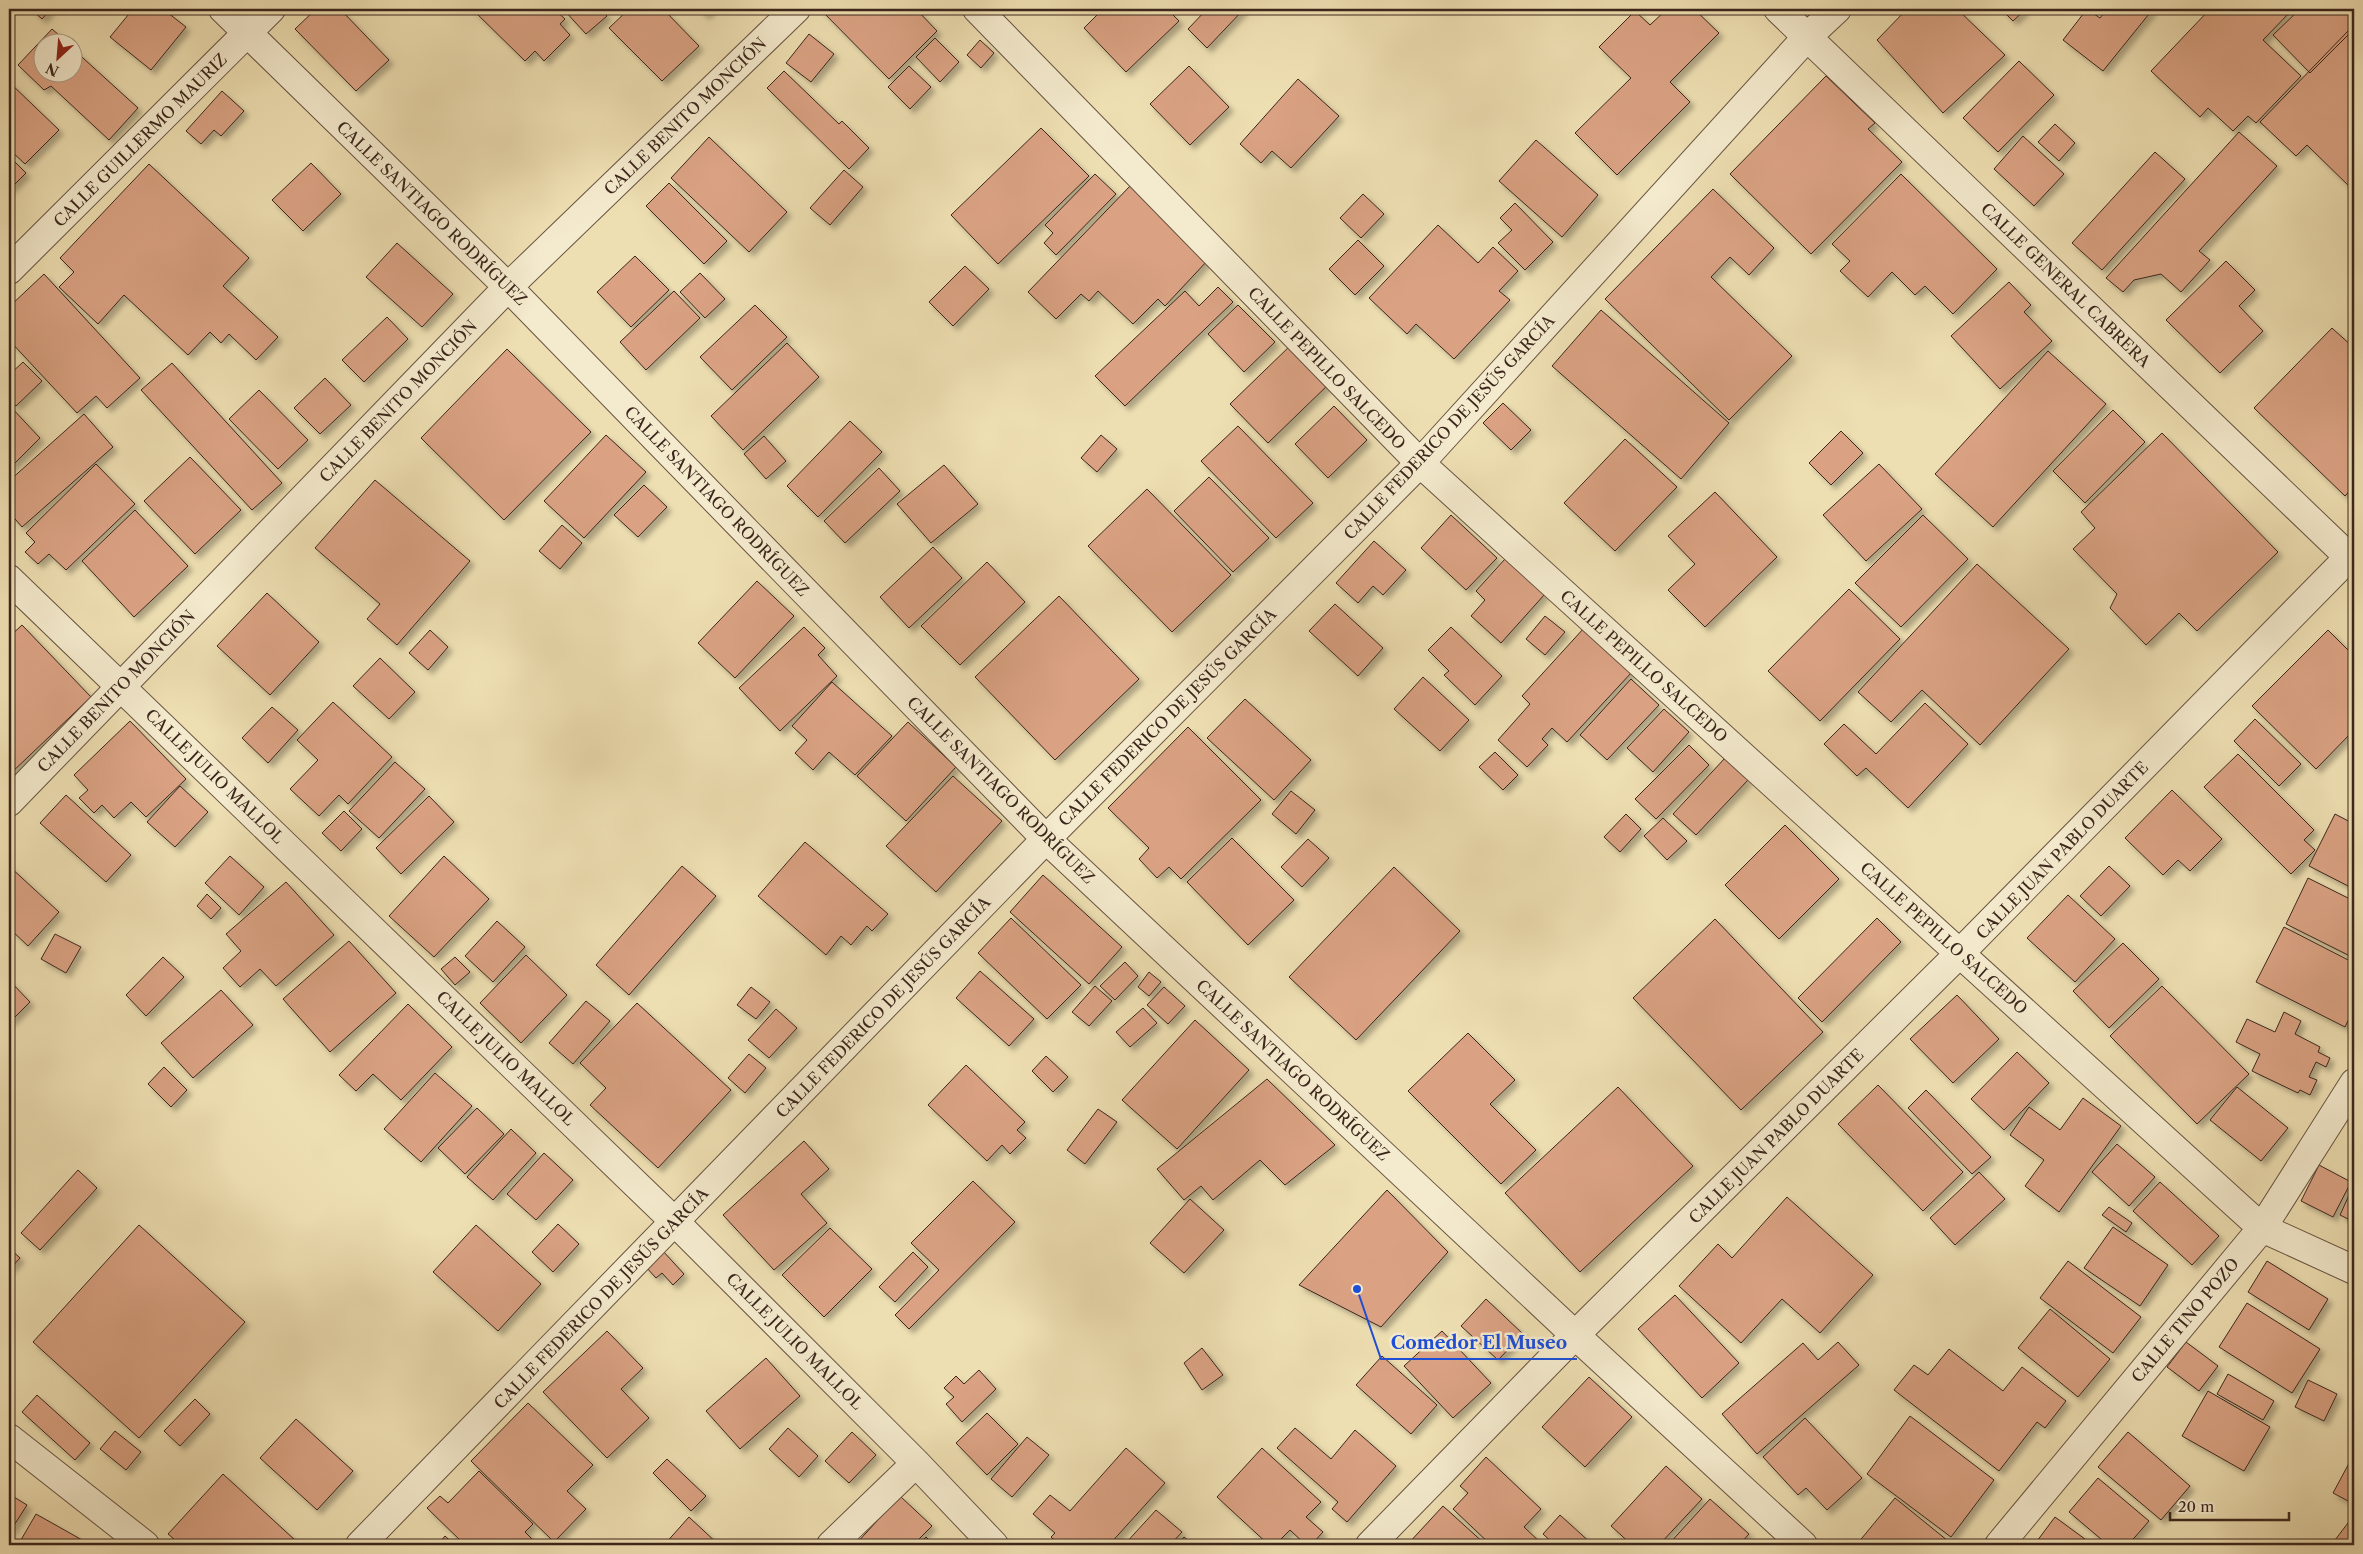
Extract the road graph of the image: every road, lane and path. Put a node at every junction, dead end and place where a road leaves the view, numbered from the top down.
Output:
1 (223, 9) edge
2 (271, 9) edge
3 (796, 9) edge
4 (977, 9) edge
5 (1778, 9) edge
6 (1837, 9) edge
7 (248, 33) junction
8 (1807, 37) junction
9 (9, 270) edge
10 (508, 287) junction
11 (1420, 463) junction
12 (2353, 557) edge
13 (9, 579) edge
14 (120, 685) junction
15 (9, 802) edge
16 (1046, 839) junction
17 (1960, 953) junction
18 (2354, 1083) edge
19 (675, 1222) junction
20 (2262, 1228) junction
21 (2354, 1270) edge
22 (1575, 1335) junction
23 (9, 1438) edge
24 (916, 1463) junction
25 (145, 1545) edge
26 (360, 1545) edge
27 (831, 1545) edge
28 (994, 1545) edge
29 (1370, 1545) edge
30 (1803, 1545) edge
31 (1999, 1545) edge

1 - 7 street, CALLE SANTIAGO RODRÍGUEZ
2 - 7 street, CALLE GUILLERMO MAURIZ
3 - 10 street, CALLE BENITO MONCIÓN
4 - 11 street, CALLE PEPILLO SALCEDO
5 - 8 street, CALLE GENERAL CABRERA
6 - 8 street, CALLE FEDERICO DE JESÚS GARCÍA
7 - 9 street, CALLE GUILLERMO MAURIZ
7 - 10 street, CALLE SANTIAGO RODRÍGUEZ
8 - 11 street, CALLE FEDERICO DE JESÚS GARCÍA
8 - 12 street, CALLE GENERAL CABRERA
10 - 14 street, CALLE BENITO MONCIÓN
10 - 16 street, CALLE SANTIAGO RODRÍGUEZ
11 - 16 street, CALLE FEDERICO DE JESÚS GARCÍA
11 - 17 street, CALLE PEPILLO SALCEDO
12 - 17 street, CALLE JUAN PABLO DUARTE
13 - 14 street, CALLE JULIO MALLOL
14 - 15 street, CALLE BENITO MONCIÓN
14 - 19 street, CALLE JULIO MALLOL
16 - 19 street, CALLE FEDERICO DE JESÚS GARCÍA
16 - 22 street, CALLE SANTIAGO RODRÍGUEZ
17 - 20 street, CALLE PEPILLO SALCEDO
17 - 22 street, CALLE JUAN PABLO DUARTE
18 - 20 street, CALLE TINO POZO
19 - 24 street, CALLE JULIO MALLOL
19 - 26 street, CALLE FEDERICO DE JESÚS GARCÍA
20 - 21 street, CALLE PEPILLO SALCEDO
20 - 31 street, CALLE TINO POZO
22 - 29 street, CALLE JUAN PABLO DUARTE
22 - 30 street, CALLE SANTIAGO RODRÍGUEZ
23 - 25 street
24 - 27 street
24 - 28 street, CALLE JULIO MALLOL

